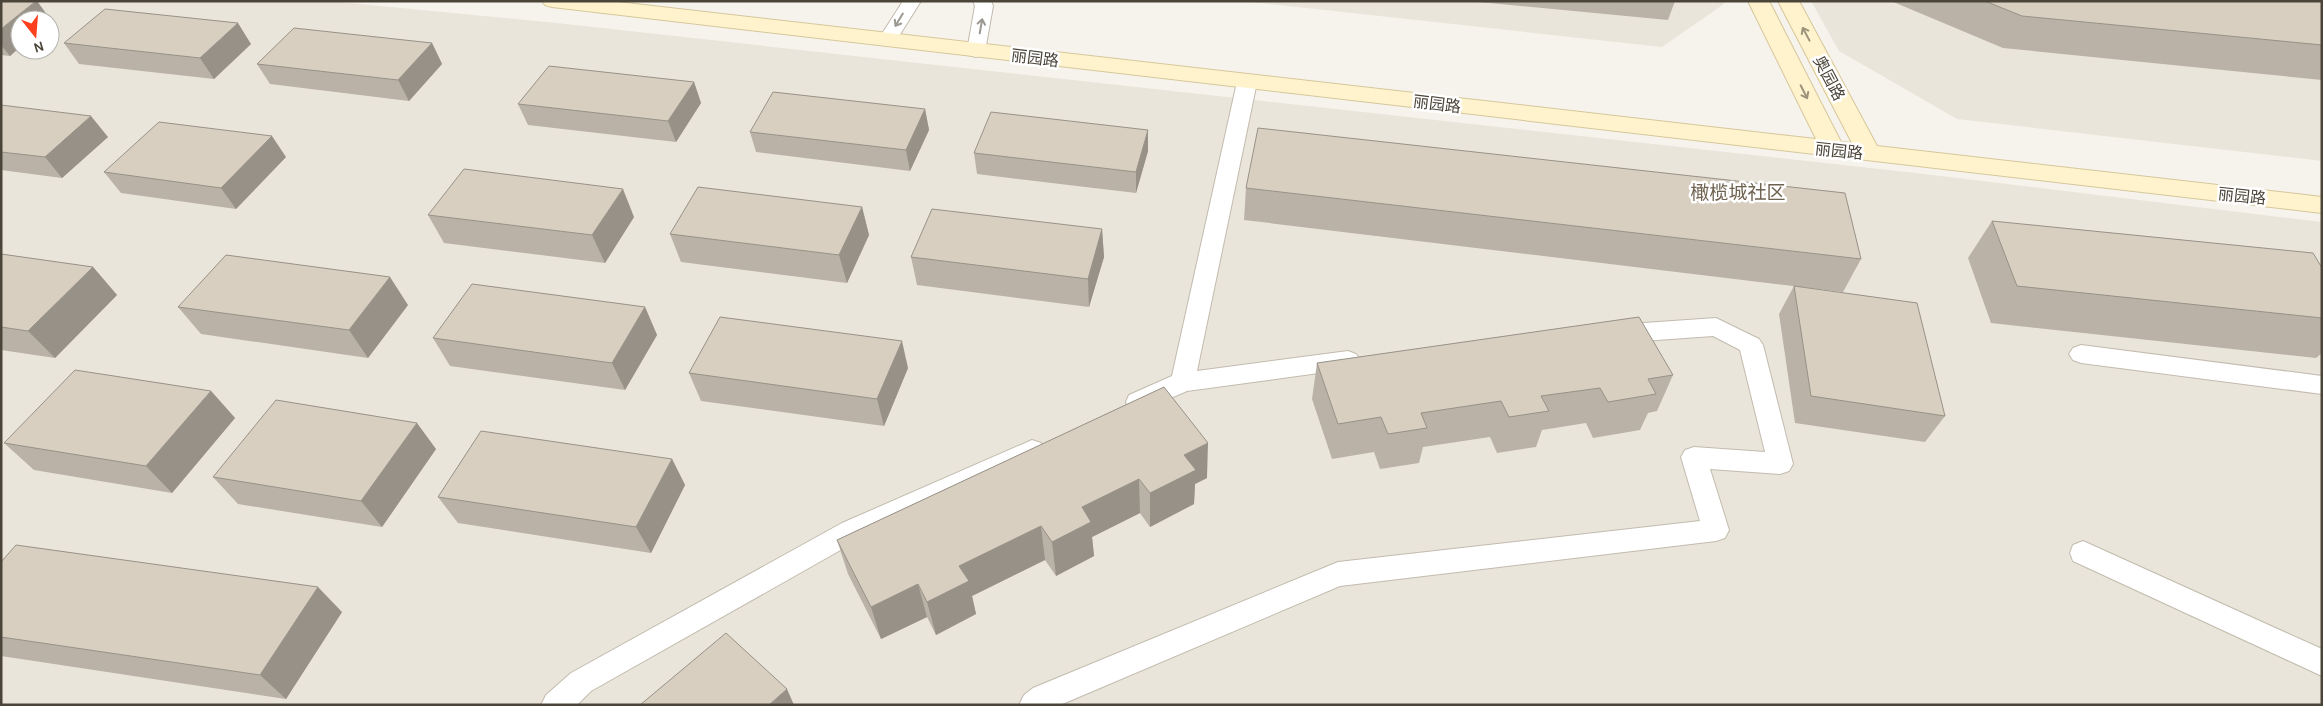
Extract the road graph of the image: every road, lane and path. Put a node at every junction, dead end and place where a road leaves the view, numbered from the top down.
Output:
1 (552, 1) edge
2 (912, 1) edge
3 (982, 1) edge
4 (1758, 1) edge
5 (1788, 1) edge
6 (887, 40) junction
7 (976, 51) junction
8 (1247, 82) junction
9 (1833, 150) junction
10 (1870, 154) junction
11 (2322, 205) edge
12 (1591, 336) edge
13 (2081, 354) dead end
14 (1368, 358) edge
15 (1183, 382) junction
16 (2322, 385) edge
17 (1120, 410) edge
18 (1057, 438) edge
19 (2083, 553) dead end
20 (2322, 663) edge
21 (556, 705) edge
22 (1034, 705) edge

1 - 6 street, 丽园路
2 -> 6 lane
7 -> 3 lane
4 -> 9 street, 奥园路
10 -> 5 street, 奥园路
6 - 7 street, 丽园路
7 - 8 street, 丽园路
8 - 9 street, 丽园路
8 - 15 lane
9 - 10 street, 丽园路
10 - 11 street, 丽园路
12 - 22 lane
13 - 16 lane
14 - 15 lane
15 - 17 lane
18 - 21 lane
19 - 20 lane

